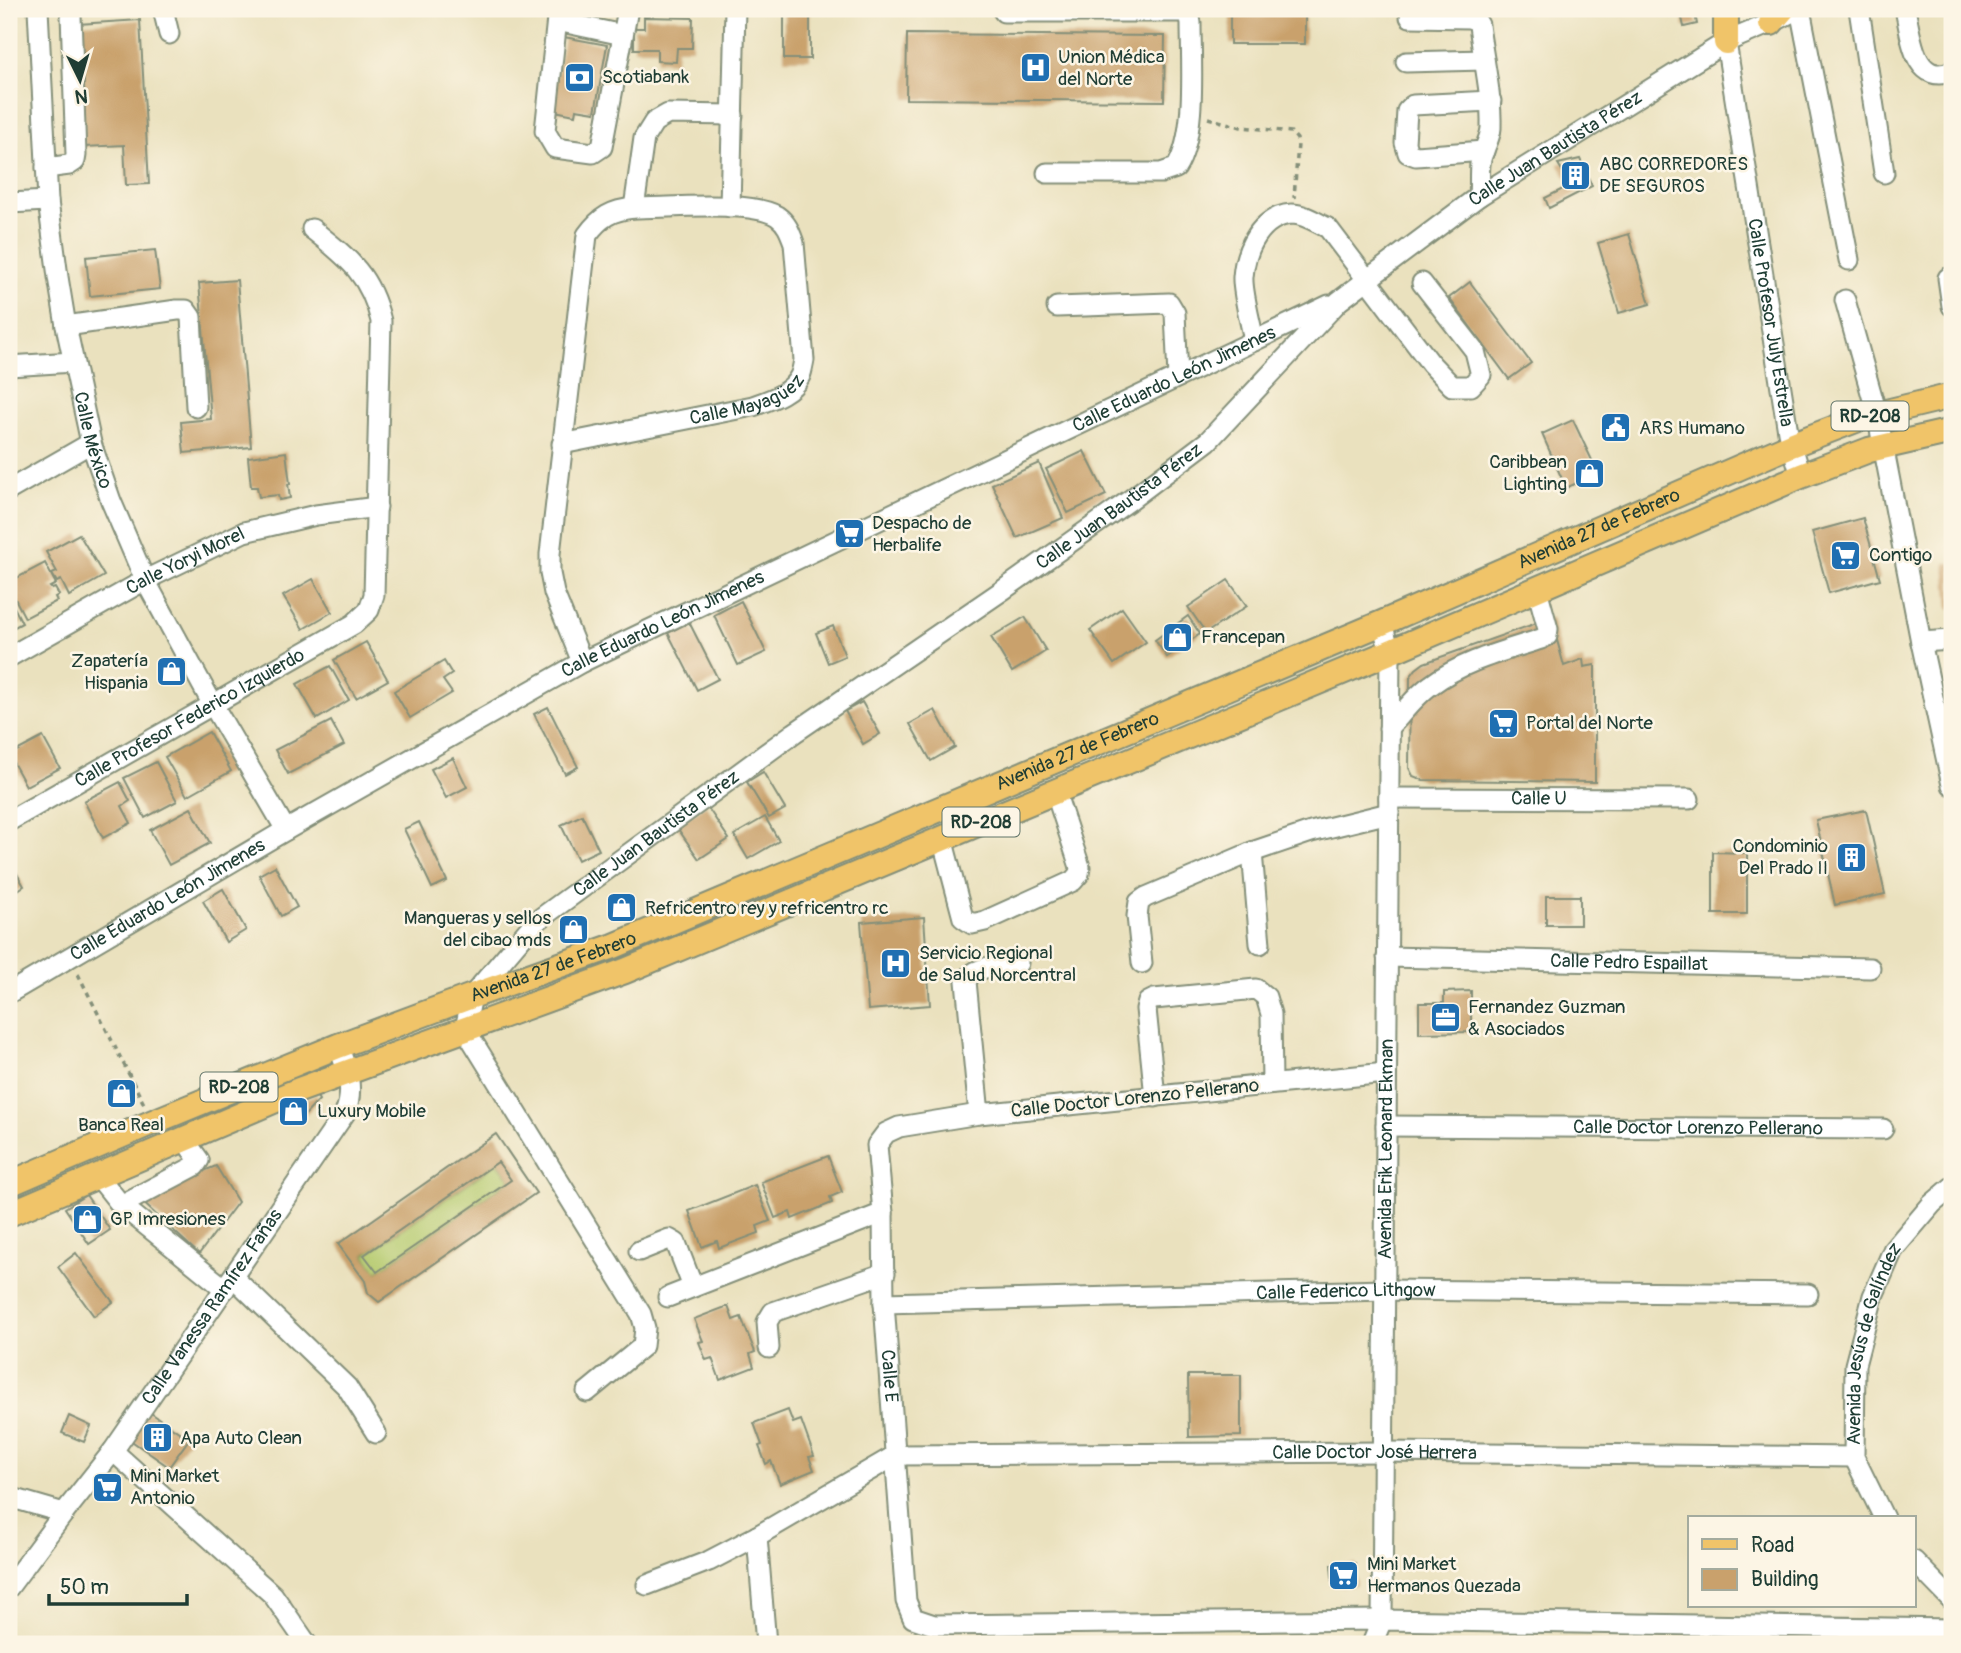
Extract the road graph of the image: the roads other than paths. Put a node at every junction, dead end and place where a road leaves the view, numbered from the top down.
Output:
1 (38, 9) edge
2 (73, 9) edge
3 (163, 9) edge
4 (628, 9) edge
5 (735, 9) edge
6 (1002, 9) edge
7 (1724, 9) edge
8 (1799, 9) edge
9 (1858, 9) edge
10 (1905, 9) edge
11 (1189, 10) edge
12 (558, 15) edge
13 (1777, 16) edge
14 (1410, 17) dead end
15 (169, 34) dead end
16 (623, 35) junction
17 (1726, 42) junction
18 (1484, 61) junction
19 (1406, 62) dead end
20 (1952, 71) edge
21 (1491, 101) junction
22 (733, 115) junction
23 (1484, 151) junction
24 (46, 168) junction
25 (1047, 173) dead end
26 (1884, 173) dead end
27 (1479, 196) junction
28 (48, 201) junction
29 (9, 203) edge
30 (730, 206) junction
31 (634, 208) junction
32 (312, 229) dead end
33 (1849, 260) dead end
34 (1948, 278) dead end
35 (1368, 279) junction
36 (1422, 283) dead end
37 (1339, 300) junction
38 (1845, 300) dead end
39 (1952, 306) edge
40 (1056, 307) dead end
41 (66, 326) junction
42 (1254, 341) junction
43 (73, 362) junction
44 (9, 366) edge
45 (1178, 377) junction
46 (1952, 396) edge
47 (196, 407) dead end
48 (1877, 414) junction
49 (1952, 431) edge
50 (91, 443) junction
51 (562, 443) junction
52 (1791, 445) junction
53 (1883, 446) junction
54 (1801, 476) junction
55 (9, 490) edge
56 (377, 508) junction
57 (145, 580) junction
58 (1537, 589) junction
59 (1382, 623) junction
60 (1952, 640) edge
61 (1921, 642) junction
62 (1390, 652) junction
63 (9, 657) edge
64 (582, 662) junction
65 (213, 705) junction
66 (1389, 728) junction
67 (1952, 785) edge
68 (1055, 791) junction
69 (1689, 799) dead end
70 (1389, 805) junction
71 (9, 821) edge
72 (286, 830) junction
73 (942, 838) junction
74 (1252, 852) junction
75 (1260, 944) dead end
76 (1387, 957) junction
77 (1018, 963) dead end
78 (1142, 963) dead end
79 (1870, 968) dead end
80 (9, 993) edge
81 (472, 996) junction
82 (465, 1029) junction
83 (338, 1046) junction
84 (349, 1072) junction
85 (1386, 1073) junction
86 (1272, 1084) junction
87 (1155, 1097) junction
88 (979, 1114) junction
89 (1386, 1126) junction
90 (1883, 1129) dead end
91 (886, 1133) joint
92 (184, 1139) junction
93 (98, 1176) junction
94 (9, 1184) edge
95 (1952, 1187) edge
96 (121, 1205) junction
97 (883, 1213) junction
98 (9, 1214) edge
99 (639, 1251) dead end
100 (885, 1273) junction
101 (229, 1283) junction
102 (693, 1287) junction
103 (1385, 1290) junction
104 (1808, 1294) dead end
105 (668, 1297) dead end
106 (884, 1303) junction
107 (769, 1348) dead end
108 (587, 1392) dead end
109 (376, 1433) dead end
110 (113, 1451) junction
111 (1384, 1452) junction
112 (896, 1455) junction
113 (1854, 1457) junction
114 (9, 1497) edge
115 (64, 1513) junction
116 (1883, 1516) edge
117 (757, 1536) junction
118 (1916, 1564) edge
119 (647, 1585) dead end
120 (9, 1587) edge
121 (1952, 1600) edge
122 (1382, 1620) junction
123 (1952, 1629) edge
124 (307, 1644) edge
125 (766, 1644) edge
126 (1372, 1644) edge

1 - 24 street, Calle México
2 - 24 street
3 - 15 street
4 - 16 street
5 - 22 street
6 - 11 street
7 - 17 main road
8 - 13 street, Calle Juan Bautista Pérez
8 - 33 street
9 - 26 street
10 - 20 street
11 - 25 street
12 - 16 street
12 - 16 street
13 - 17 street, Calle Juan Bautista Pérez
14 - 18 street
17 - 27 street, Calle Juan Bautista Pérez
17 - 52 street, Calle Profesor July Estrella
18 - 19 street
18 - 21 street
21 - 23 street
21 - 23 street
22 - 30 street
22 - 31 street
23 - 27 street
24 - 28 street, Calle México
27 - 35 street, Calle Juan Bautista Pérez
28 - 29 street
28 - 41 street, Calle México
30 - 31 street, Calle Mayagüez
30 - 51 street, Calle Mayagüez
31 - 51 street, Calle Mayagüez
32 - 56 street
34 - 39 street
35 - 36 street
35 - 37 street, Calle Juan Bautista Pérez
35 - 42 street
37 - 42 street, Calle Eduardo León Jimenes
37 - 81 street, Calle Juan Bautista Pérez
38 - 48 street
40 - 45 street
41 - 43 street, Calle México
41 - 47 street
42 - 45 street, Calle Eduardo León Jimenes
43 - 44 street
43 - 50 street, Calle México
45 - 64 street, Calle Eduardo León Jimenes
46 - 48 main road, Avenida 27 de Febrero / RD-208
48 - 52 main road, Avenida 27 de Febrero / RD-208
48 - 53 street
49 - 53 main road, Avenida 27 de Febrero / RD-208
50 - 55 street
50 - 57 street, Calle México
51 - 64 street, Calle Mayagüez
52 - 54 street, Calle Profesor July Estrella
52 - 59 main road, Avenida 27 de Febrero / RD-208
53 - 54 main road, Avenida 27 de Febrero / RD-208
53 - 61 street
54 - 58 main road, Avenida 27 de Febrero / RD-208
56 - 57 street, Calle Yoryi Morel
56 - 65 street, Calle Profesor Federico Izquierdo
57 - 63 street, Calle Yoryi Morel
57 - 65 street, Calle México
58 - 62 main road, Avenida 27 de Febrero / RD-208
58 - 66 street
59 - 62 street, Avenida Erik Leonard Ekman
59 - 81 main road, Avenida 27 de Febrero / RD-208
60 - 61 street
61 - 67 street
62 - 66 street, Avenida Erik Leonard Ekman
62 - 68 main road, Avenida 27 de Febrero / RD-208
64 - 72 street, Calle Eduardo León Jimenes
65 - 71 street, Calle Profesor Federico Izquierdo
65 - 72 street, Calle México
66 - 70 street, Avenida Erik Leonard Ekman
68 - 73 main road, Avenida 27 de Febrero / RD-208
68 - 73 street
69 - 70 street, Calle U
70 - 74 street, Calle U
70 - 76 street, Avenida Erik Leonard Ekman
72 - 80 street, Calle Eduardo León Jimenes
73 - 82 main road, Avenida 27 de Febrero / RD-208
74 - 75 street
74 - 78 street, Calle U
76 - 79 street, Calle Pedro Espaillat
76 - 85 street, Avenida Erik Leonard Ekman
77 - 88 street
81 - 82 street, Calle Juan Bautista Pérez
81 - 83 main road, Avenida 27 de Febrero / RD-208
82 - 84 main road, Avenida 27 de Febrero / RD-208
82 - 108 street
83 - 84 street, Calle Vanessa Ramírez Fañas
83 - 94 main road, Avenida 27 de Febrero / RD-208
84 - 92 main road, Avenida 27 de Febrero / RD-208
84 - 101 street, Calle Vanessa Ramírez Fañas
85 - 86 street, Calle Doctor Lorenzo Pellerano
85 - 89 street, Avenida Erik Leonard Ekman
86 - 87 street, Calle Doctor Lorenzo Pellerano
86 - 87 street
87 - 88 street, Calle Doctor Lorenzo Pellerano
88 - 91 street, Calle Doctor Lorenzo Pellerano
89 - 90 street, Calle Doctor Lorenzo Pellerano
89 - 103 street, Avenida Erik Leonard Ekman
91 - 97 street, Calle E
92 - 93 main road, Avenida 27 de Febrero / RD-208
92 - 96 street
93 - 96 street
93 - 98 main road, Avenida 27 de Febrero / RD-208
95 - 113 street, Avenida Jesús de Galíndez
96 - 101 street
97 - 100 street, Calle E
97 - 102 street
99 - 102 street
100 - 106 street, Calle E
100 - 107 street
101 - 109 street
101 - 110 street, Calle Vanessa Ramírez Fañas
102 - 105 street
103 - 104 street, Calle Federico Lithgow
103 - 106 street, Calle Federico Lithgow
103 - 111 street, Avenida Erik Leonard Ekman
106 - 112 street, Calle E
110 - 115 street, Calle Vanessa Ramírez Fañas
110 - 124 street
111 - 112 street, Calle Doctor José Herrera
111 - 113 street, Calle Doctor José Herrera
111 - 122 street, Avenida Erik Leonard Ekman
112 - 117 street
112 - 122 street, Calle E
113 - 116 street, Avenida Jesús de Galíndez
114 - 115 street
115 - 120 street, Calle Vanessa Ramírez Fañas
117 - 119 street
117 - 125 street
118 - 121 street
122 - 123 street
122 - 126 street, Avenida Erik Leonard Ekman

